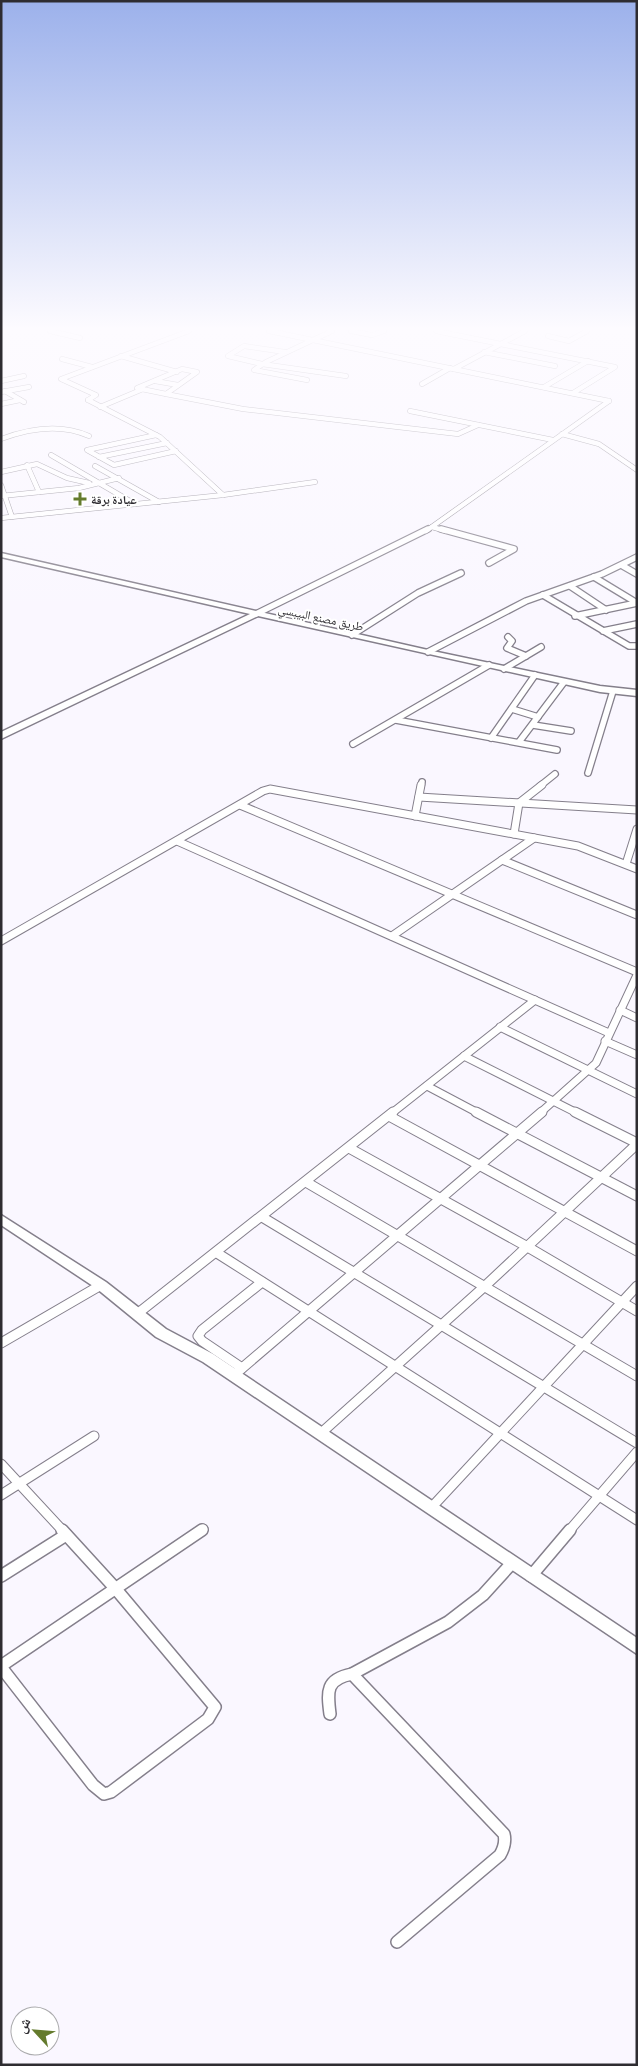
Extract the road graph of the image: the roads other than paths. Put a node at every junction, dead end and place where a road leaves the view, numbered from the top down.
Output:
1 (142, 427) edge
2 (404, 427) edge
3 (473, 427) edge
4 (490, 427) edge
5 (571, 427) edge
6 (156, 434) junction
7 (562, 434) junction
8 (89, 436) dead end
9 (1, 439) edge
10 (553, 440) junction
11 (167, 443) junction
12 (114, 450) dead end
13 (176, 451) junction
14 (119, 453) junction
15 (51, 455) dead end
16 (99, 457) junction
17 (132, 461) junction
18 (27, 465) junction
19 (95, 466) dead end
20 (637, 470) edge
21 (1, 472) edge
22 (119, 478) junction
23 (315, 482) dead end
24 (96, 483) junction
25 (1, 485) edge
26 (39, 492) junction
27 (3, 495) edge
28 (223, 495) junction
29 (159, 502) junction
30 (135, 504) junction
31 (12, 517) junction
32 (1, 518) edge
33 (432, 527) junction
34 (1, 555) edge
35 (637, 557) edge
36 (490, 563) dead end
37 (623, 566) junction
38 (461, 573) dead end
39 (637, 574) edge
40 (594, 577) junction
41 (570, 586) junction
42 (543, 595) junction
43 (637, 603) edge
44 (630, 605) junction
45 (606, 610) junction
46 (637, 610) edge
47 (256, 614) junction
48 (575, 616) junction
49 (637, 624) edge
50 (603, 631) junction
51 (352, 635) junction
52 (508, 637) dead end
53 (637, 646) edge
54 (541, 647) dead end
55 (428, 652) junction
56 (526, 656) junction
57 (489, 665) junction
58 (504, 668) junction
59 (535, 675) junction
60 (564, 682) junction
61 (613, 691) junction
62 (637, 693) edge
63 (512, 709) junction
64 (538, 717) junction
65 (396, 720) junction
66 (534, 725) junction
67 (571, 731) dead end
68 (1, 736) edge
69 (491, 738) junction
70 (519, 742) junction
71 (353, 744) dead end
72 (557, 750) dead end
73 (588, 773) dead end
74 (555, 774) dead end
75 (422, 782) dead end
76 (419, 797) junction
77 (519, 803) junction
78 (240, 805) junction
79 (637, 810) edge
80 (415, 816) junction
81 (637, 829) edge
82 (514, 834) junction
83 (534, 838) junction
84 (177, 841) junction
85 (502, 860) junction
86 (626, 864) junction
87 (637, 869) edge
88 (452, 894) junction
89 (637, 914) edge
90 (392, 936) junction
91 (1, 941) edge
92 (636, 978) edge
93 (535, 1000) junction
94 (620, 1010) junction
95 (637, 1018) edge
96 (500, 1028) junction
97 (607, 1037) junction
98 (637, 1055) edge
99 (464, 1056) junction
100 (589, 1071) junction
101 (427, 1086) junction
102 (637, 1094) edge
103 (554, 1101) junction
104 (388, 1116) junction
105 (517, 1133) junction
106 (637, 1144) edge
107 (348, 1148) junction
108 (479, 1165) junction
109 (601, 1177) junction
110 (306, 1182) junction
111 (637, 1196) edge
112 (440, 1199) junction
113 (564, 1210) junction
114 (262, 1217) junction
115 (1, 1219) edge
116 (398, 1235) junction
117 (526, 1246) junction
118 (637, 1251) edge
119 (216, 1254) junction
120 (354, 1273) junction
121 (262, 1282) junction
122 (101, 1285) junction
123 (485, 1286) junction
124 (637, 1286) edge
125 (621, 1302) junction
126 (637, 1311) edge
127 (308, 1312) junction
128 (137, 1314) junction
129 (442, 1324) junction
130 (1, 1343) edge
131 (582, 1344) junction
132 (396, 1367) junction
133 (238, 1372) junction
134 (637, 1376) edge
135 (543, 1387) junction
136 (500, 1433) junction
137 (320, 1434) junction
138 (94, 1436) dead end
139 (637, 1443) edge
140 (637, 1452) edge
141 (1, 1464) edge
142 (19, 1484) junction
143 (1, 1495) edge
144 (599, 1497) junction
145 (431, 1508) junction
146 (637, 1520) edge
147 (203, 1529) dead end
148 (66, 1535) junction
149 (512, 1563) junction
150 (1, 1576) edge
151 (531, 1576) junction
152 (115, 1588) junction
153 (637, 1647) edge
154 (1, 1667) edge
155 (352, 1674) junction
156 (330, 1714) dead end
157 (397, 1942) dead end

1 - 6 street
2 - 3 street
4 - 10 street
5 - 7 street
6 - 11 street
6 - 16 street
7 - 10 street
7 - 20 street
8 - 9 street
10 - 33 street
11 - 13 street
11 - 14 street
12 - 14 street
13 - 17 street
13 - 28 street
14 - 16 street
14 - 17 street
15 - 24 street
16 - 17 street
18 - 21 street
18 - 24 street
18 - 26 street
19 - 22 street
22 - 24 street
22 - 29 street
23 - 28 street
24 - 26 street
24 - 30 street
25 - 27 street
26 - 27 street
27 - 31 street
28 - 29 street
29 - 30 street
30 - 31 street
31 - 32 street
33 - 36 street
33 - 47 street
34 - 47 street, طريق مصنع البيبسي
35 - 37 street
37 - 39 street
37 - 40 street
38 - 51 street
40 - 41 street
40 - 43 street
41 - 42 street
41 - 45 street
42 - 48 street
42 - 55 street
43 - 44 street
44 - 45 street
44 - 46 street
45 - 48 street
47 - 51 street, طريق مصنع البيبسي
47 - 68 street
48 - 50 street
49 - 50 street
50 - 53 street
51 - 55 street, طريق مصنع البيبسي
52 - 56 street
54 - 56 street
55 - 57 street, طريق مصنع البيبسي
56 - 58 street
57 - 58 street, طريق مصنع البيبسي
57 - 65 street
58 - 59 street, طريق مصنع البيبسي
59 - 60 street, طريق مصنع البيبسي
59 - 63 street
60 - 61 street, طريق مصنع البيبسي
60 - 64 street
61 - 62 street, طريق مصنع البيبسي
61 - 73 street
63 - 64 street
63 - 69 street
64 - 66 street
65 - 69 street
65 - 71 street
66 - 67 street
66 - 70 street
69 - 70 street
70 - 72 street
74 - 77 street
75 - 76 street
76 - 77 street
76 - 80 street
77 - 79 street
77 - 82 street
78 - 80 street
78 - 84 street
78 - 88 street
80 - 82 street
81 - 86 street
82 - 83 street
83 - 85 street
83 - 86 street
84 - 90 street
84 - 91 street
85 - 88 street
85 - 89 street
86 - 87 street
88 - 90 street
88 - 92 street
90 - 93 street
92 - 94 street
93 - 96 street
93 - 97 street
94 - 95 street
94 - 97 street
96 - 99 street
96 - 100 street
97 - 98 street
97 - 100 street
99 - 101 street
99 - 103 street
100 - 102 street
100 - 103 street
101 - 104 street
101 - 105 street
103 - 105 street
103 - 106 street
104 - 107 street
104 - 108 street
105 - 108 street
105 - 109 street
106 - 109 street
107 - 110 street
107 - 112 street
108 - 112 street
108 - 113 street
109 - 111 street
109 - 113 street
110 - 114 street
110 - 116 street
112 - 116 street
112 - 117 street
113 - 117 street
113 - 118 street
114 - 119 street
114 - 120 street
115 - 122 street
116 - 120 street
116 - 123 street
117 - 123 street
117 - 125 street
119 - 121 street
119 - 128 street
120 - 127 street
120 - 129 street
121 - 127 street
121 - 133 street
122 - 128 street
122 - 130 street
123 - 129 street
123 - 131 street
124 - 125 street
125 - 126 street
125 - 131 street
127 - 132 street
127 - 133 street
128 - 133 street
129 - 132 street
129 - 135 street
131 - 134 street
131 - 135 street
132 - 136 street
132 - 137 street
133 - 137 street
135 - 136 street
135 - 139 street
136 - 144 street
136 - 145 street
137 - 145 street
138 - 142 street
140 - 144 street
141 - 142 street
142 - 143 street
142 - 148 street
144 - 146 street
144 - 151 street
145 - 149 street
147 - 152 street
148 - 150 street
148 - 152 street
149 - 151 street
149 - 155 street
151 - 153 street
152 - 154 street
152 - 154 street
155 - 156 street
155 - 157 street

